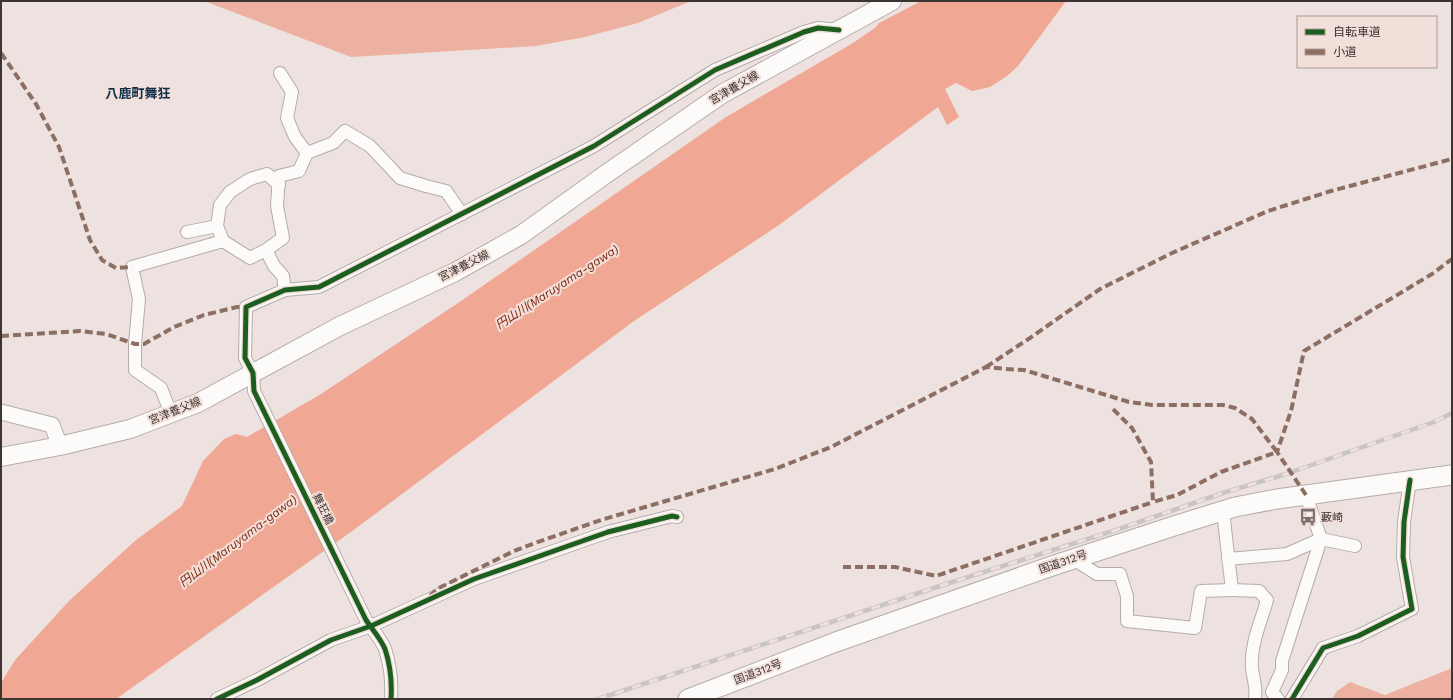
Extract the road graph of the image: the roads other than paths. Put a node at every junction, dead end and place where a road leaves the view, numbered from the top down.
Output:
1 (892, 1) edge
2 (839, 30) junction
3 (280, 73) dead end
4 (307, 153) junction
5 (279, 185) junction
6 (462, 214) junction
7 (217, 226) junction
8 (186, 232) dead end
9 (224, 242) junction
10 (266, 250) junction
11 (285, 290) junction
12 (253, 373) junction
13 (1, 412) edge
14 (171, 414) junction
15 (60, 446) junction
16 (1, 457) edge
17 (1452, 475) edge
18 (1410, 480) junction
19 (1306, 495) junction
20 (1223, 511) junction
21 (677, 517) dead end
22 (1321, 539) junction
23 (1355, 546) dead end
24 (1073, 559) junction
25 (1228, 559) junction
26 (1232, 590) junction
27 (368, 623) junction
28 (217, 699) edge
29 (391, 699) edge
30 (688, 699) edge
31 (1255, 699) edge
32 (1278, 699) edge
33 (1292, 699) edge

1 - 2 main road, 宮津養父線
2 - 6 street
2 - 12 main road, 宮津養父線
3 - 4 street
4 - 5 street
4 - 6 street
5 - 7 street
5 - 10 street
6 - 11 street
7 - 8 street
7 - 9 street
9 - 10 street
9 - 14 street
10 - 11 street
11 - 12 street, 舞狂橋
12 - 14 main road, 宮津養父線
12 - 27 street, 舞狂橋
13 - 15 street
14 - 15 main road, 宮津養父線
15 - 16 main road, 宮津養父線
17 - 18 highway, 国道312号
18 - 19 highway, 国道312号
18 - 33 street
19 - 20 highway, 国道312号
19 - 22 street
20 - 24 highway, 国道312号
20 - 25 street
21 - 27 street
22 - 23 street
22 - 25 street
22 - 32 street
24 - 26 street
24 - 30 highway, 国道312号
25 - 26 street
26 - 31 street
27 - 28 street
27 - 29 street, 舞狂橋

